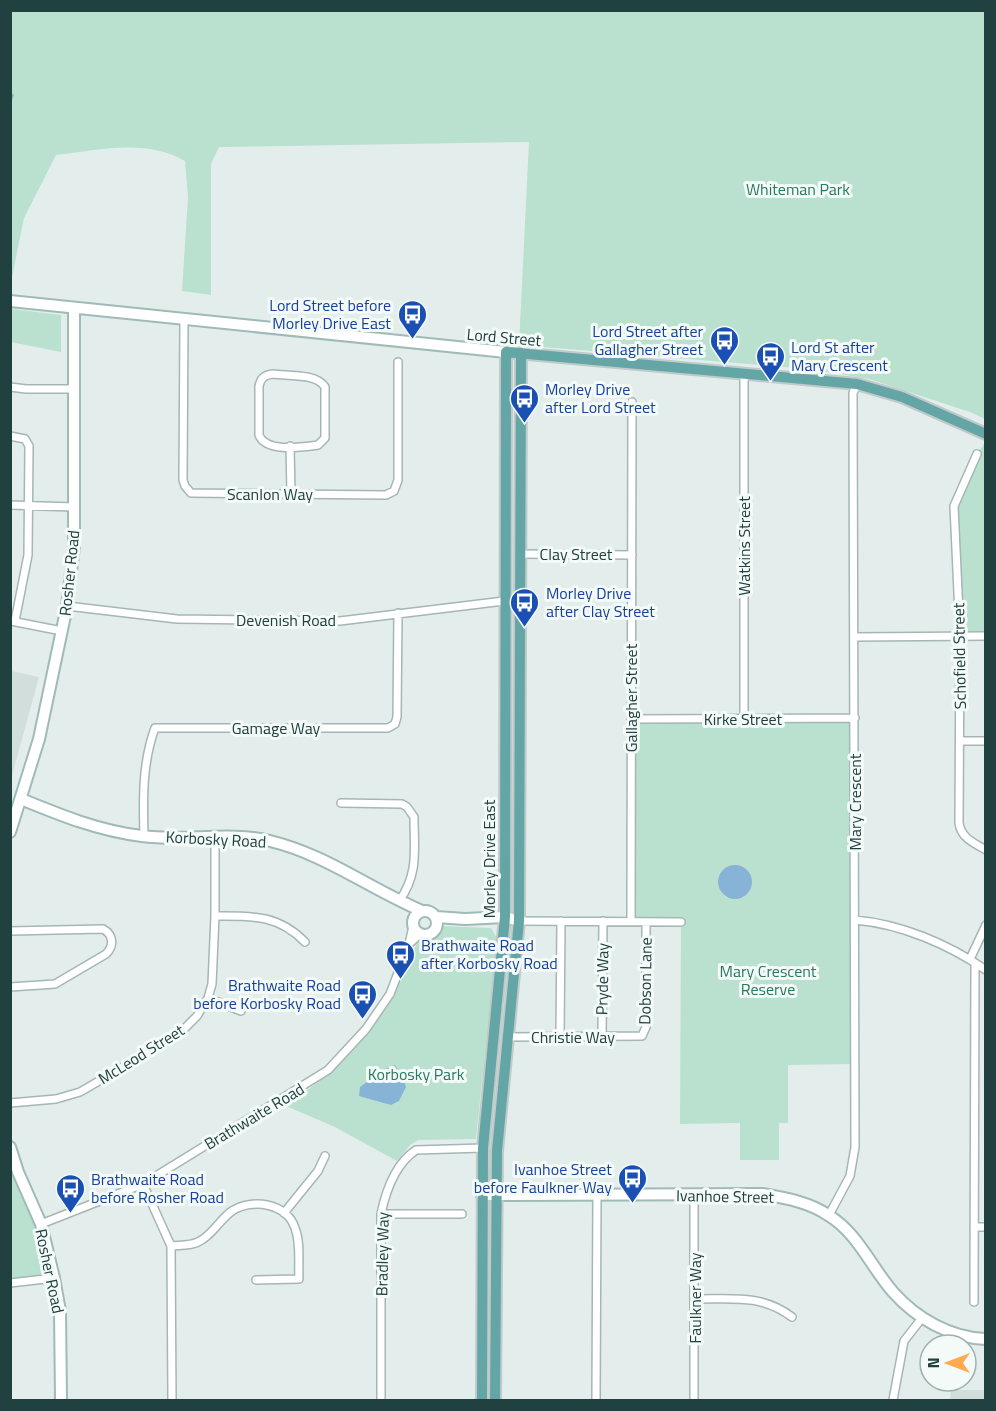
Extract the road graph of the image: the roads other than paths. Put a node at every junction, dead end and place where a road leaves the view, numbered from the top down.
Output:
1 (10, 301) edge
2 (74, 308) junction
3 (184, 320) junction
4 (506, 352) junction
5 (521, 353) junction
6 (398, 362) dead end
7 (744, 374) junction
8 (857, 384) junction
9 (10, 387) edge
10 (74, 389) junction
11 (632, 402) dead end
12 (986, 434) edge
13 (10, 436) edge
14 (290, 446) junction
15 (977, 454) dead end
16 (291, 494) junction
17 (10, 505) edge
18 (29, 507) junction
19 (74, 507) junction
20 (520, 554) junction
21 (632, 555) junction
22 (504, 601) junction
23 (67, 606) junction
24 (398, 614) junction
25 (13, 621) edge
26 (62, 631) junction
27 (960, 636) junction
28 (986, 636) edge
29 (855, 637) junction
30 (744, 718) junction
31 (855, 718) junction
32 (631, 719) junction
33 (960, 741) junction
34 (986, 741) edge
35 (21, 799) junction
36 (341, 804) dead end
37 (10, 832) edge
38 (144, 837) junction
39 (214, 837) junction
40 (986, 850) edge
41 (401, 902) junction
42 (422, 911) junction
43 (214, 916) junction
44 (855, 920) junction
45 (436, 921) junction
46 (504, 921) junction
47 (519, 921) junction
48 (561, 921) junction
49 (603, 921) junction
50 (631, 921) junction
51 (645, 921) junction
52 (681, 922) dead end
53 (986, 925) edge
54 (415, 927) junction
55 (10, 931) edge
56 (305, 942) dead end
57 (972, 961) junction
58 (986, 970) edge
59 (10, 987) edge
60 (208, 998) junction
61 (242, 1011) dead end
62 (509, 1037) junction
63 (560, 1037) junction
64 (602, 1037) junction
65 (638, 1037) joint
66 (10, 1103) edge
67 (10, 1147) edge
68 (483, 1148) junction
69 (325, 1156) dead end
70 (143, 1184) junction
71 (694, 1194) junction
72 (482, 1195) junction
73 (495, 1195) junction
74 (597, 1195) junction
75 (284, 1213) junction
76 (381, 1214) junction
77 (462, 1214) dead end
78 (829, 1215) junction
79 (41, 1224) junction
80 (974, 1227) junction
81 (986, 1227) edge
82 (171, 1246) junction
83 (54, 1278) junction
84 (256, 1280) dead end
85 (10, 1283) edge
86 (695, 1299) junction
87 (974, 1302) dead end
88 (792, 1317) dead end
89 (922, 1318) junction
90 (986, 1340) edge
91 (61, 1401) edge
92 (172, 1401) edge
93 (381, 1401) edge
94 (482, 1401) edge
95 (495, 1401) edge
96 (596, 1401) edge
97 (694, 1401) edge
98 (893, 1401) edge

1 - 2 street, Lord Street
2 - 3 street, Lord Street
2 - 10 street, Rosher Road
3 - 4 street, Lord Street
3 - 16 street, Scanlon Way
4 - 5 main road, Lord Street
4 - 22 main road, Morley Drive East
5 - 7 main road, Lord Street
5 - 20 main road, Morley Drive East
6 - 16 street, Scanlon Way
7 - 8 main road, Lord Street
7 - 30 street, Watkins Street
8 - 12 main road, Lord Street
8 - 29 street, Mary Crescent
9 - 10 street
10 - 19 street, Rosher Road
11 - 21 street, Gallagher Street
13 - 18 street
14 - 14 street
14 - 16 street
15 - 27 street, Schofield Street
17 - 18 street
18 - 19 street
18 - 25 street
19 - 23 street, Rosher Road
20 - 21 street, Clay Street
20 - 47 main road, Morley Drive East
21 - 32 street, Gallagher Street
22 - 24 street, Devenish Road
22 - 46 main road, Morley Drive East
23 - 24 street, Devenish Road
23 - 26 street, Rosher Road
24 - 38 street, Gamage Way
25 - 26 street
26 - 35 street, Rosher Road
27 - 28 street
27 - 29 street
27 - 33 street, Schofield Street
29 - 31 street, Mary Crescent
30 - 31 street, Kirke Street
30 - 32 street, Kirke Street
31 - 44 street, Mary Crescent
32 - 50 street, Gallagher Street
33 - 34 street
33 - 40 street, Schofield Street
35 - 37 street, Rosher Road
35 - 38 street, Korbosky Road
36 - 41 street
38 - 39 street, Korbosky Road
39 - 41 street, Korbosky Road
39 - 43 street, McLeod Street
41 - 42 street, Korbosky Road
41 - 54 street
42 - 45 street
42 - 54 street
43 - 56 street
43 - 60 street, McLeod Street
44 - 57 street
44 - 78 street, Mary Crescent
45 - 46 street
45 - 54 street
46 - 47 street
46 - 68 main road, Morley Drive East
47 - 48 street
47 - 62 main road, Morley Drive East
48 - 49 street
48 - 63 street
49 - 50 street
49 - 64 street, Pryde Way
50 - 51 street
51 - 52 street
51 - 65 street, Dobson Lane
53 - 57 street
54 - 70 street, Brathwaite Road
55 - 59 street
57 - 58 street
57 - 80 street
60 - 61 street
60 - 66 street, McLeod Street
62 - 63 street, Christie Way
62 - 73 main road, Morley Drive East
63 - 64 street, Christie Way
64 - 65 street, Christie Way
67 - 79 street, Rosher Road
68 - 72 main road, Morley Drive East
68 - 76 street, Bradley Way
69 - 75 street
70 - 79 street, Brathwaite Road
70 - 82 street
71 - 74 street, Ivanhoe Street
71 - 78 street, Ivanhoe Street
71 - 86 street, Faulkner Way
72 - 73 street, Ivanhoe Street
72 - 94 main road, Morley Drive East
73 - 74 street, Ivanhoe Street
73 - 95 main road, Morley Drive East
74 - 96 street
75 - 82 street
75 - 84 street
76 - 77 street
76 - 93 street, Bradley Way
78 - 89 street, Ivanhoe Street
79 - 83 street, Rosher Road
80 - 81 street
80 - 87 street
82 - 92 street
83 - 85 street
83 - 91 street, Rosher Road
86 - 88 street
86 - 97 street, Faulkner Way
89 - 90 street, Ivanhoe Street
89 - 98 street

